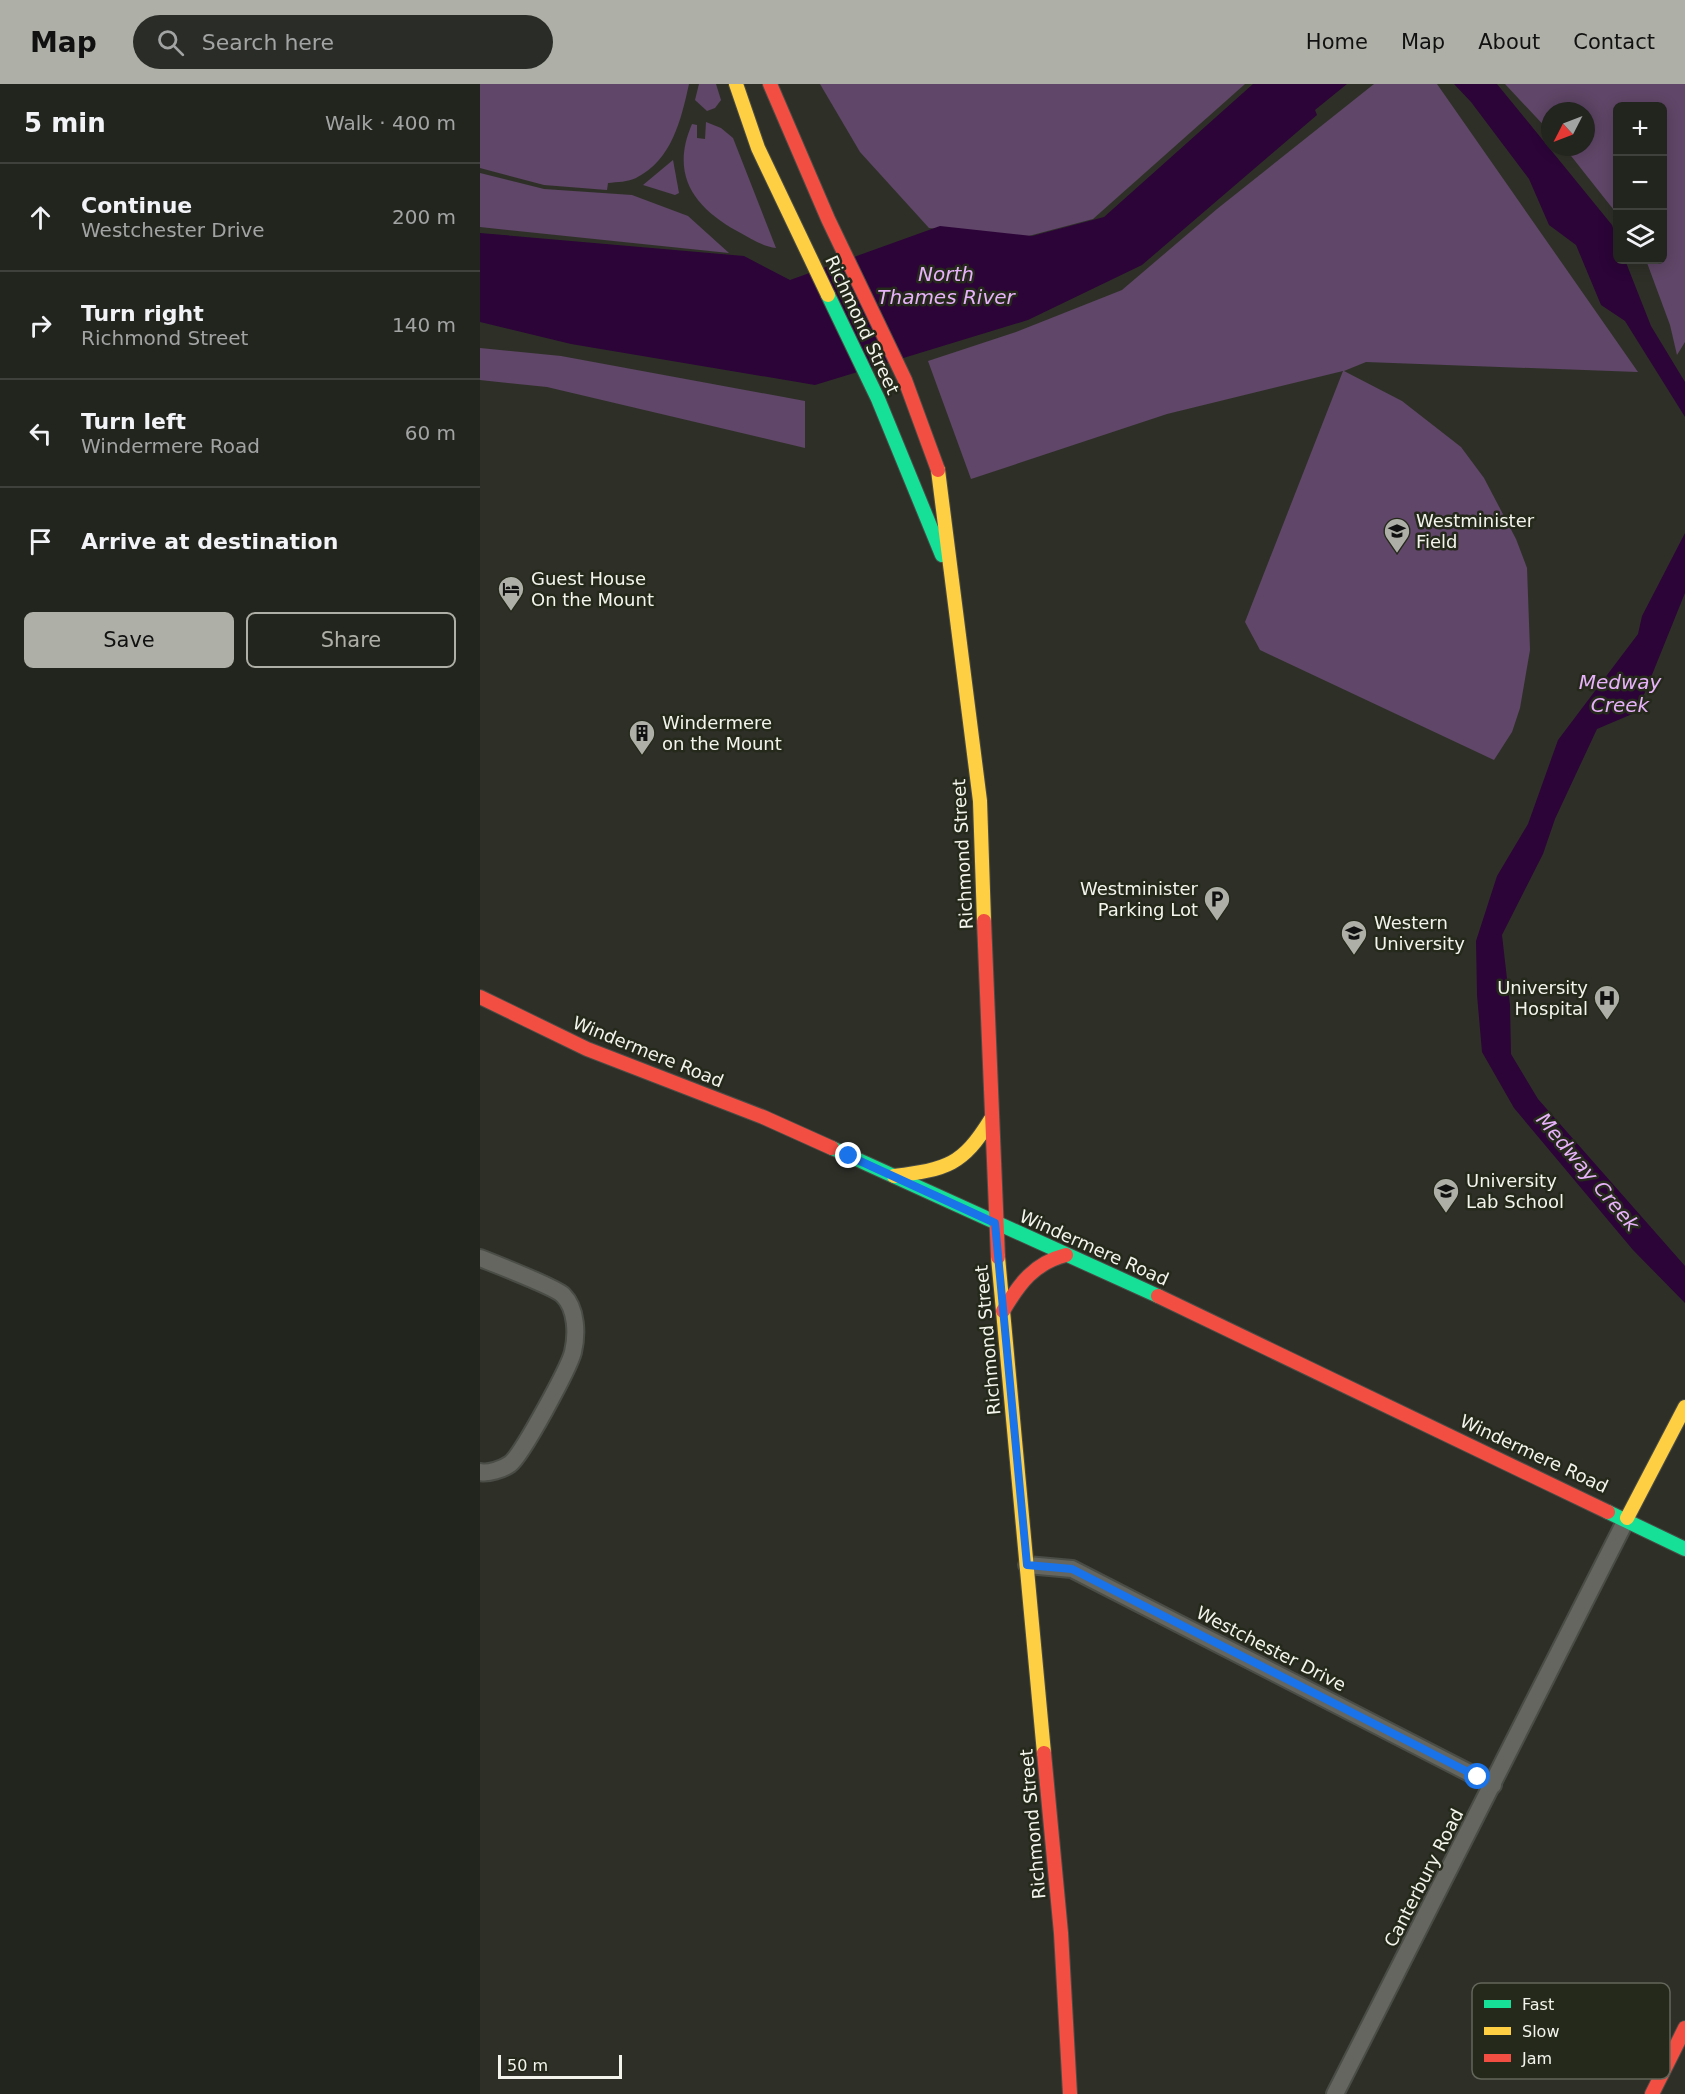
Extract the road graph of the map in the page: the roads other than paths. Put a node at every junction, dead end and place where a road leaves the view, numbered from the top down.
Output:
1 (736, 84) edge
2 (770, 84) edge
3 (954, 582) junction
4 (480, 997) edge
5 (991, 1119) junction
6 (893, 1176) junction
7 (995, 1223) junction
8 (1066, 1255) junction
9 (480, 1258) edge
10 (1003, 1311) junction
11 (1685, 1407) edge
12 (480, 1472) edge
13 (1627, 1518) junction
14 (1685, 1549) edge
15 (1027, 1565) junction
16 (1493, 1785) junction
17 (1685, 2028) edge
18 (1670, 2058) edge
19 (1660, 2079) edge
20 (1070, 2094) edge
21 (1335, 2094) edge
22 (1652, 2094) edge

1 - 3 main road, Richmond Street
2 - 3 main road, Richmond Street
3 - 5 main road, Richmond Street
4 - 6 main road, Windermere Road
5 - 6 main road
5 - 7 main road, Richmond Street
6 - 7 main road, Windermere Road
7 - 8 main road, Windermere Road
7 - 10 main road, Richmond Street
8 - 10 main road
8 - 13 main road, Windermere Road
9 - 12 street
10 - 15 main road, Richmond Street
11 - 13 main road
13 - 14 main road, Windermere Road
13 - 16 street, Canterbury Road
15 - 16 street, Westchester Drive
15 - 20 main road, Richmond Street
16 - 21 street, Canterbury Road
17 - 18 main road
19 - 22 main road

